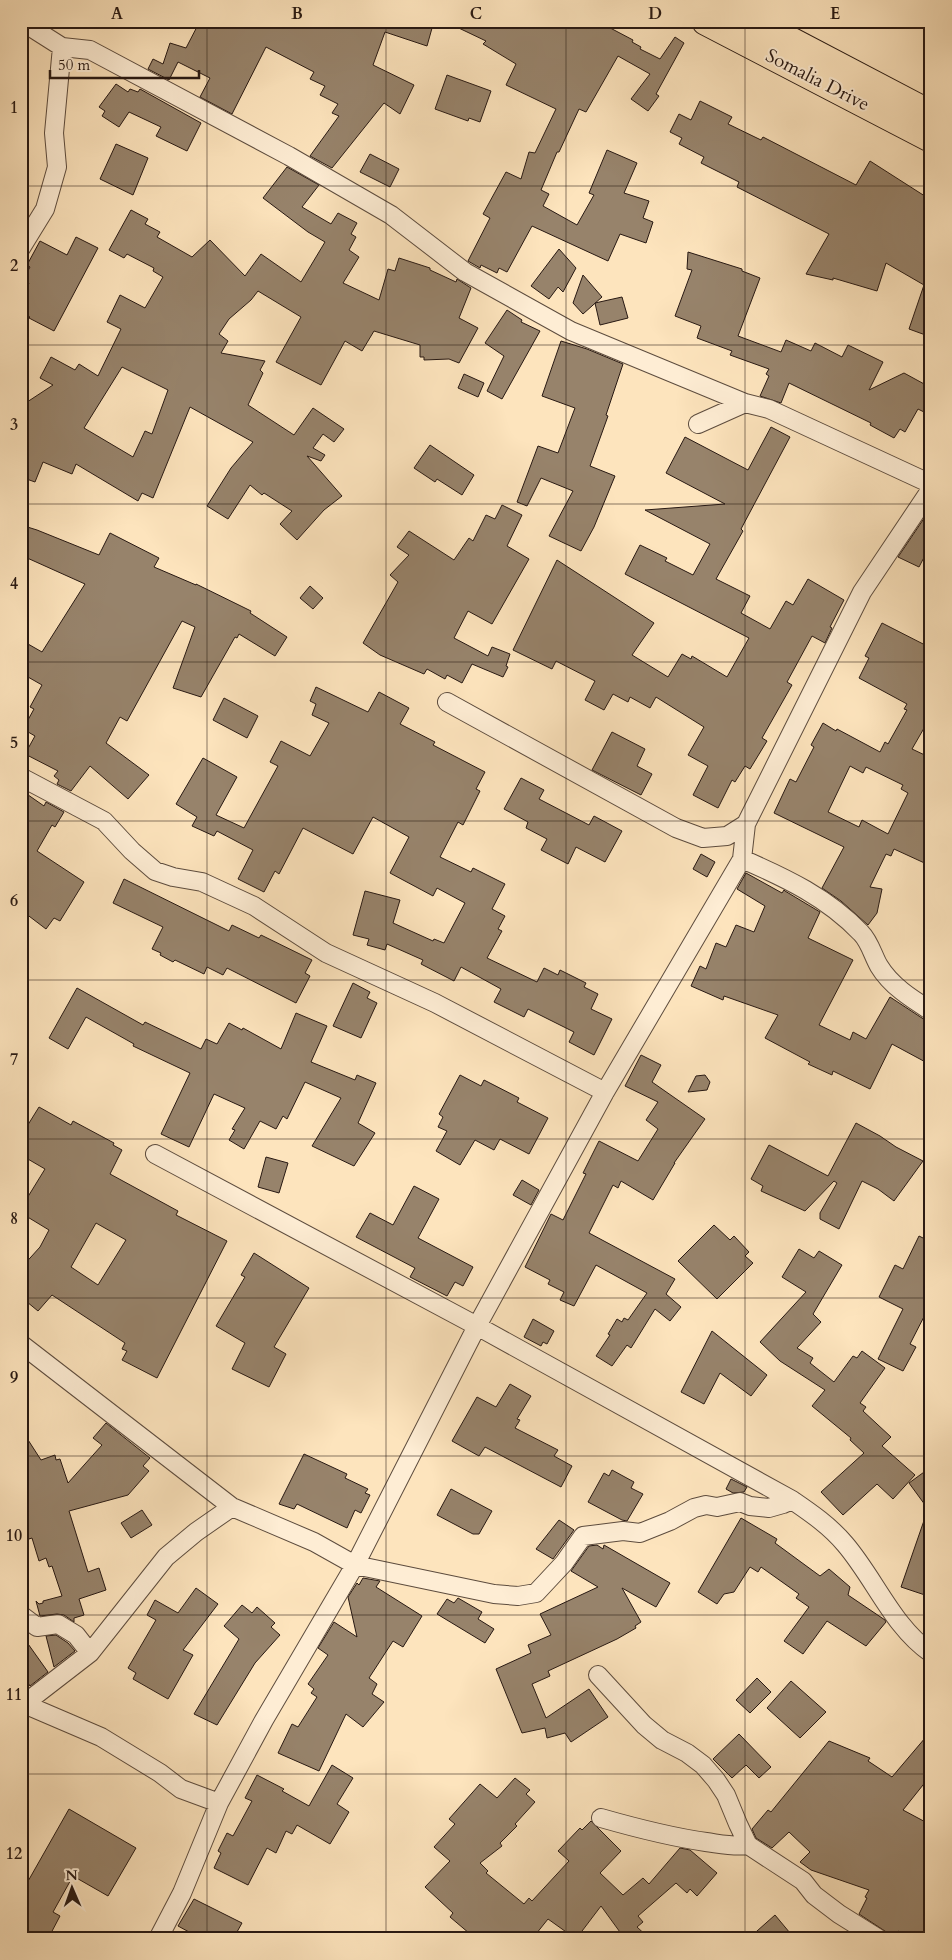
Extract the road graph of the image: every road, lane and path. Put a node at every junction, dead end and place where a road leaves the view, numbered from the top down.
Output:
1 (706, 21) edge
2 (752, 21) edge
3 (21, 22) edge
4 (62, 47) junction
5 (931, 115) edge
6 (931, 138) edge
7 (21, 248) edge
8 (745, 403) junction
9 (698, 424) dead end
10 (931, 484) edge
11 (931, 489) edge
12 (447, 702) dead end
13 (21, 777) edge
14 (746, 824) junction
15 (742, 859) junction
16 (931, 1011) edge
17 (605, 1092) junction
18 (155, 1154) dead end
19 (477, 1326) junction
20 (21, 1344) edge
21 (792, 1500) junction
22 (232, 1507) junction
23 (355, 1565) junction
24 (21, 1615) edge
25 (90, 1653) junction
26 (931, 1654) edge
27 (598, 1675) dead end
28 (22, 1707) edge
29 (219, 1803) junction
30 (601, 1818) dead end
31 (748, 1844) junction
32 (158, 1939) edge
33 (879, 1939) edge

1 - 6 main road, Somalia Drive
2 - 5 main road, Somalia Drive
3 - 4 street
4 - 7 street
4 - 8 street
8 - 9 street
8 - 10 street
11 - 14 street
12 - 14 street
13 - 17 street
14 - 15 street
15 - 16 street
15 - 17 street
17 - 19 street
18 - 19 street
19 - 21 street
19 - 23 street
20 - 22 street
21 - 23 street
21 - 26 street
22 - 23 street
22 - 25 street
23 - 29 street
24 - 25 street
25 - 28 street
27 - 31 street
28 - 29 street
29 - 32 street
30 - 31 street
31 - 33 street

